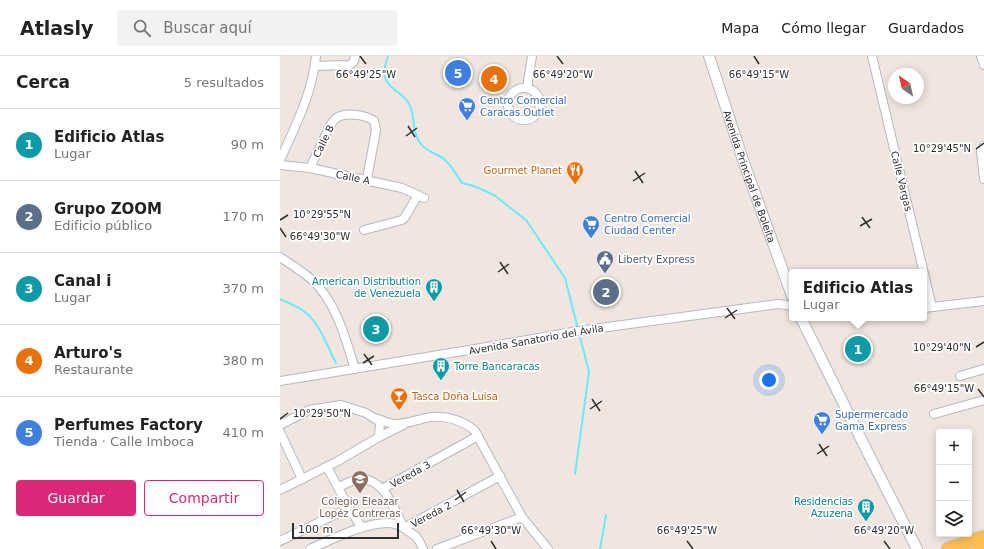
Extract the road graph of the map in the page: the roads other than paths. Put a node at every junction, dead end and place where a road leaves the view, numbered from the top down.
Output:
1 (316, 56) edge
2 (355, 56) edge
3 (532, 56) edge
4 (709, 56) edge
5 (872, 56) edge
6 (981, 56) edge
7 (984, 65) edge
8 (315, 66) junction
9 (527, 88) dead end
10 (984, 146) edge
11 (280, 160) edge
12 (280, 165) edge
13 (310, 168) junction
14 (984, 179) edge
15 (367, 180) junction
16 (364, 230) dead end
17 (280, 256) edge
18 (920, 269) edge
19 (789, 288) edge
20 (984, 301) edge
21 (789, 306) edge
22 (928, 307) edge
23 (802, 321) edge
24 (355, 369) junction
25 (984, 369) edge
26 (960, 376) dead end
27 (280, 382) edge
28 (984, 400) edge
29 (934, 414) dead end
30 (375, 418) junction
31 (408, 423) junction
32 (280, 425) edge
33 (280, 432) edge
34 (478, 436) junction
35 (379, 437) junction
36 (327, 466) junction
37 (500, 476) junction
38 (302, 479) junction
39 (339, 487) junction
40 (382, 489) junction
41 (280, 490) edge
42 (349, 508) junction
43 (522, 517) junction
44 (362, 528) junction
45 (404, 528) junction
46 (984, 537) edge
47 (280, 541) edge
48 (984, 548) edge
49 (310, 549) edge
50 (423, 549) edge
51 (437, 549) edge
52 (548, 549) edge
53 (917, 549) edge
54 (948, 549) edge
55 (980, 549) edge

1 - 8 street
2 - 8 street
3 - 9 street
4 - 19 street, Avenida Principal de Boleíta
5 - 18 street, Calle Vargas
6 - 7 street
8 - 11 street
10 - 14 street
12 - 13 street, Calle A
13 - 15 street, Calle A
13 - 15 street, Calle B
15 - 16 street, Calle A
17 - 24 street
20 - 22 street
21 - 24 street, Avenida Sanatorio del Ávila
23 - 53 street
24 - 27 street, Avenida Sanatorio del Ávila
25 - 26 street
28 - 29 street
30 - 31 street
30 - 32 street
30 - 35 street
31 - 34 street
31 - 35 street
33 - 38 street
34 - 37 street
34 - 40 street, Vereda 3
35 - 36 street
36 - 38 street
36 - 39 street
37 - 43 street
37 - 45 street, Vereda 2
38 - 41 street
39 - 40 street, Vereda 3
39 - 42 street
40 - 45 street, Vereda 2
42 - 44 street
42 - 47 street
43 - 51 street
43 - 52 street
44 - 45 street, Vereda 2
44 - 49 street, Vereda 2
45 - 50 street, Vereda 2
46 - 54 main road
48 - 55 main road

